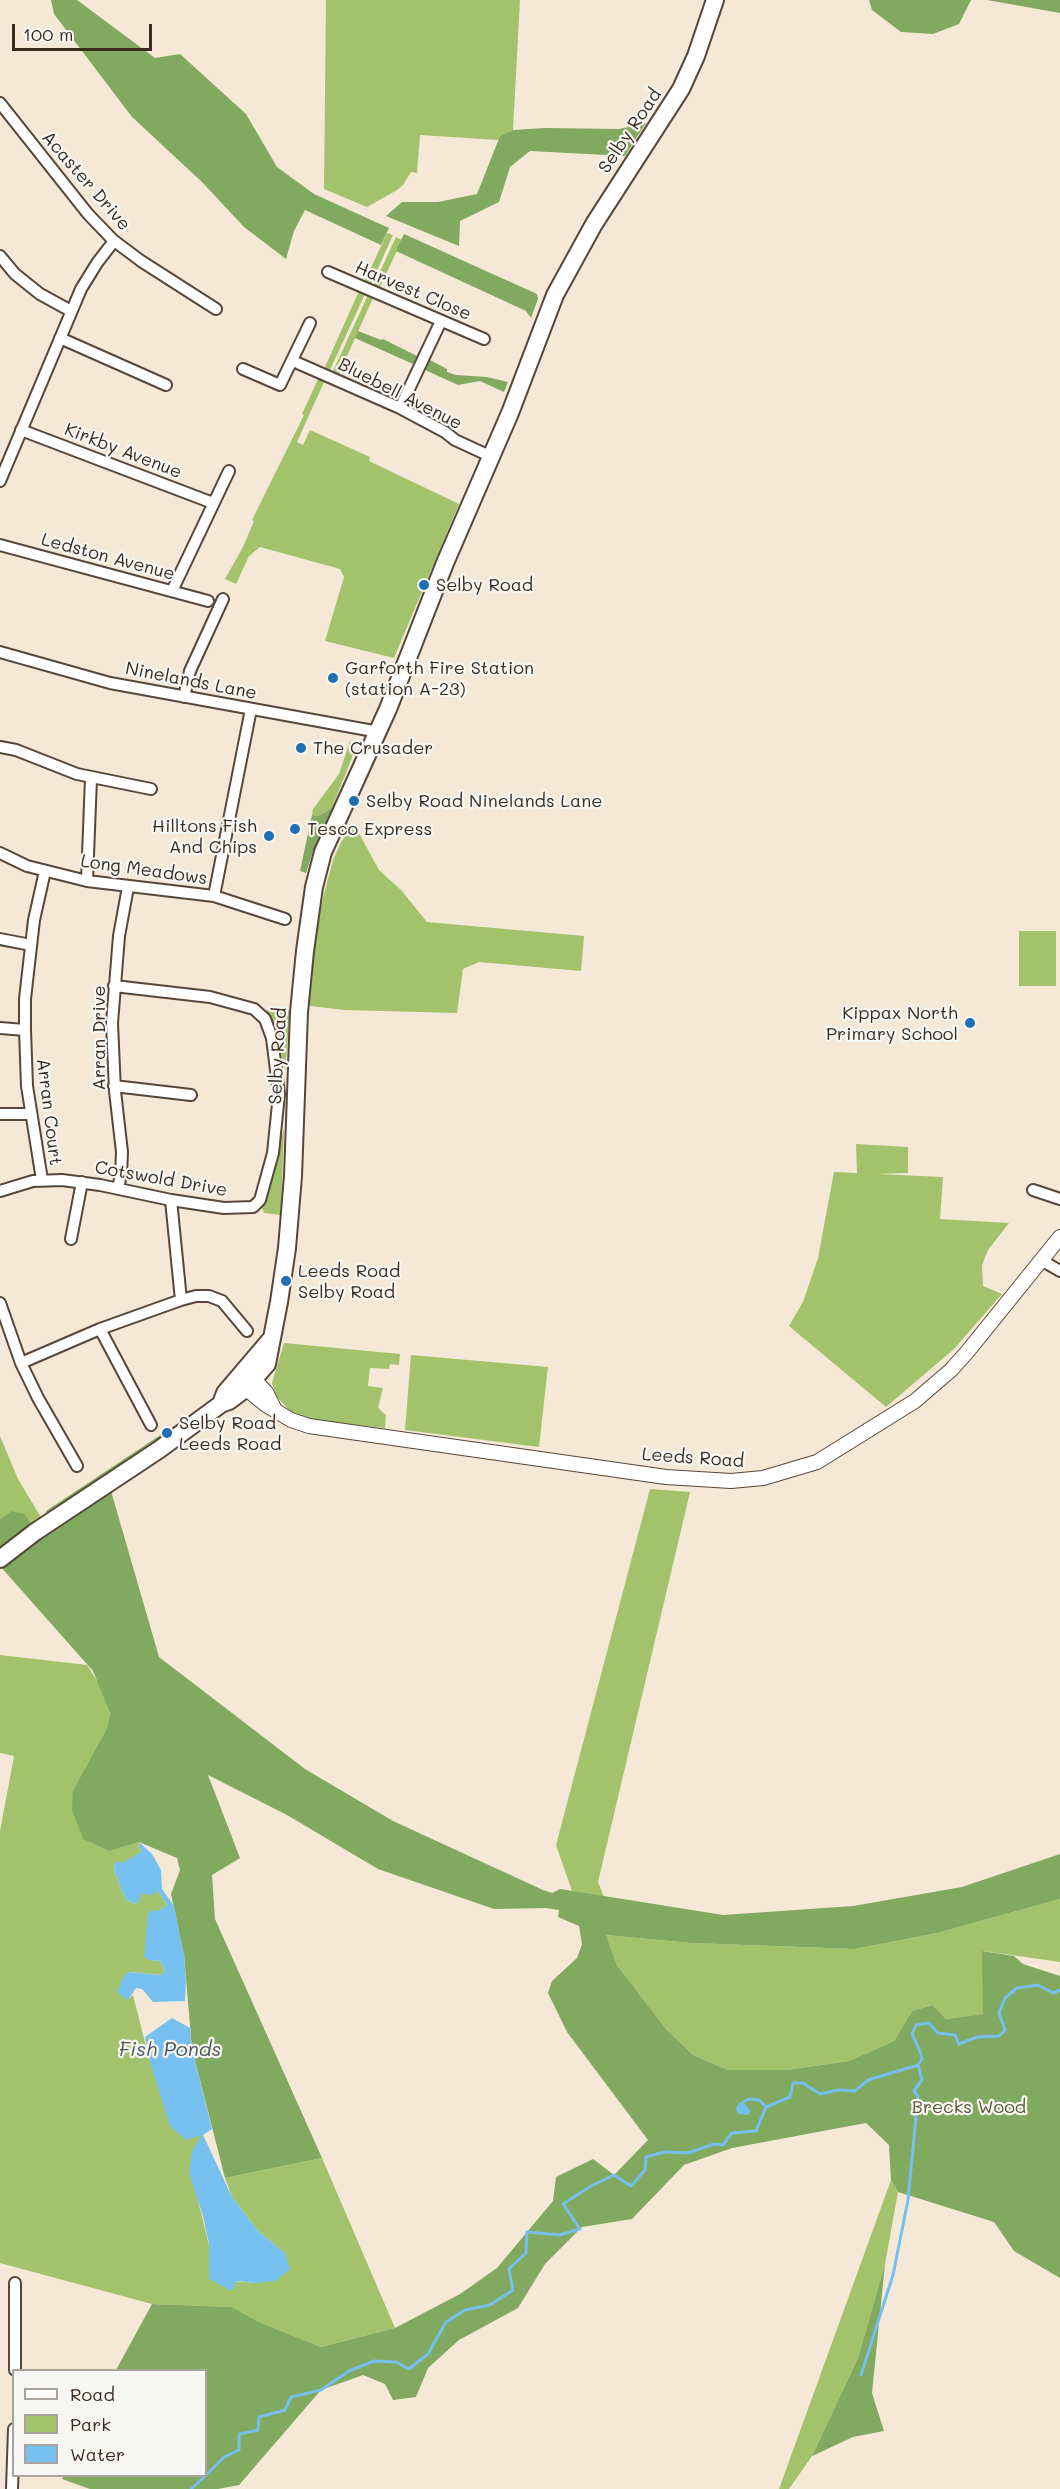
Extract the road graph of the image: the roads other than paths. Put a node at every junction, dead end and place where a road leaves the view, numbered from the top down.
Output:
1 (716, 0) edge
2 (0, 103) edge
3 (114, 241) junction
4 (0, 256) edge
5 (325, 271) dead end
6 (216, 309) dead end
7 (71, 311) junction
8 (441, 321) junction
9 (310, 323) dead end
10 (60, 338) junction
11 (484, 339) dead end
12 (293, 361) junction
13 (243, 369) dead end
14 (166, 385) dead end
15 (400, 408) junction
16 (21, 430) junction
17 (492, 457) junction
18 (228, 471) dead end
19 (0, 481) edge
20 (213, 503) junction
21 (0, 545) edge
22 (172, 591) junction
23 (223, 599) dead end
24 (208, 601) dead end
25 (0, 652) edge
26 (184, 697) junction
27 (251, 709) junction
28 (378, 732) junction
29 (0, 747) edge
30 (91, 778) junction
31 (151, 789) dead end
32 (0, 853) edge
33 (45, 871) junction
34 (87, 881) junction
35 (128, 887) junction
36 (214, 896) junction
37 (285, 919) dead end
38 (0, 939) edge
39 (31, 945) junction
40 (114, 986) junction
41 (0, 1028) edge
42 (25, 1030) junction
43 (114, 1086) junction
44 (191, 1095) dead end
45 (0, 1114) edge
46 (31, 1114) junction
47 (42, 1180) junction
48 (82, 1182) junction
49 (118, 1188) junction
50 (1033, 1190) dead end
51 (0, 1191) edge
52 (1060, 1198) edge
53 (171, 1200) junction
54 (1060, 1237) edge
55 (71, 1239) dead end
56 (1041, 1260) junction
57 (1060, 1271) edge
58 (181, 1300) junction
59 (0, 1303) edge
60 (100, 1329) junction
61 (247, 1331) dead end
62 (21, 1363) junction
63 (245, 1380) junction
64 (152, 1425) dead end
65 (77, 1466) dead end
66 (0, 1559) edge
67 (15, 2283) dead end
68 (15, 2369) edge

1 - 17 highway, Selby Road
2 - 3 street, Acaster Drive
3 - 6 street, Acaster Drive
3 - 7 street
4 - 7 street
5 - 8 street, Harvest Close
7 - 10 street
8 - 11 street, Harvest Close
8 - 15 street
9 - 12 street
10 - 14 street
10 - 16 street
12 - 13 street
12 - 15 street, Bluebell Avenue
15 - 17 street, Bluebell Avenue
16 - 19 street
16 - 20 street, Kirkby Avenue
17 - 28 highway, Selby Road
18 - 20 street
20 - 22 street
21 - 22 street, Ledston Avenue
22 - 24 street, Ledston Avenue
23 - 26 street
25 - 26 street, Ninelands Lane
26 - 27 street, Ninelands Lane
27 - 28 street, Ninelands Lane
27 - 36 street
28 - 63 highway, Selby Road
29 - 30 street
30 - 31 street
30 - 34 street
32 - 33 street, Long Meadows
33 - 34 street, Long Meadows
33 - 39 street, Arran Court
34 - 35 street, Long Meadows
35 - 36 street, Long Meadows
35 - 40 street, Arran Drive
36 - 37 street, Long Meadows
38 - 39 street
39 - 42 street, Arran Court
40 - 43 street, Arran Drive
40 - 53 street, Cotswold Drive
41 - 42 street
42 - 46 street, Arran Court
43 - 44 street
43 - 49 street, Arran Drive
45 - 46 street
46 - 47 street, Arran Court
47 - 48 street, Cotswold Drive
47 - 51 street, Cotswold Drive
48 - 49 street, Cotswold Drive
48 - 55 street
49 - 53 street, Cotswold Drive
50 - 52 street
53 - 58 street
54 - 56 main road, Leeds Road
56 - 57 street
56 - 63 main road, Leeds Road
58 - 60 street
58 - 61 street
59 - 62 street
60 - 62 street
60 - 64 street
62 - 65 street
63 - 66 highway, Selby Road
67 - 68 street

